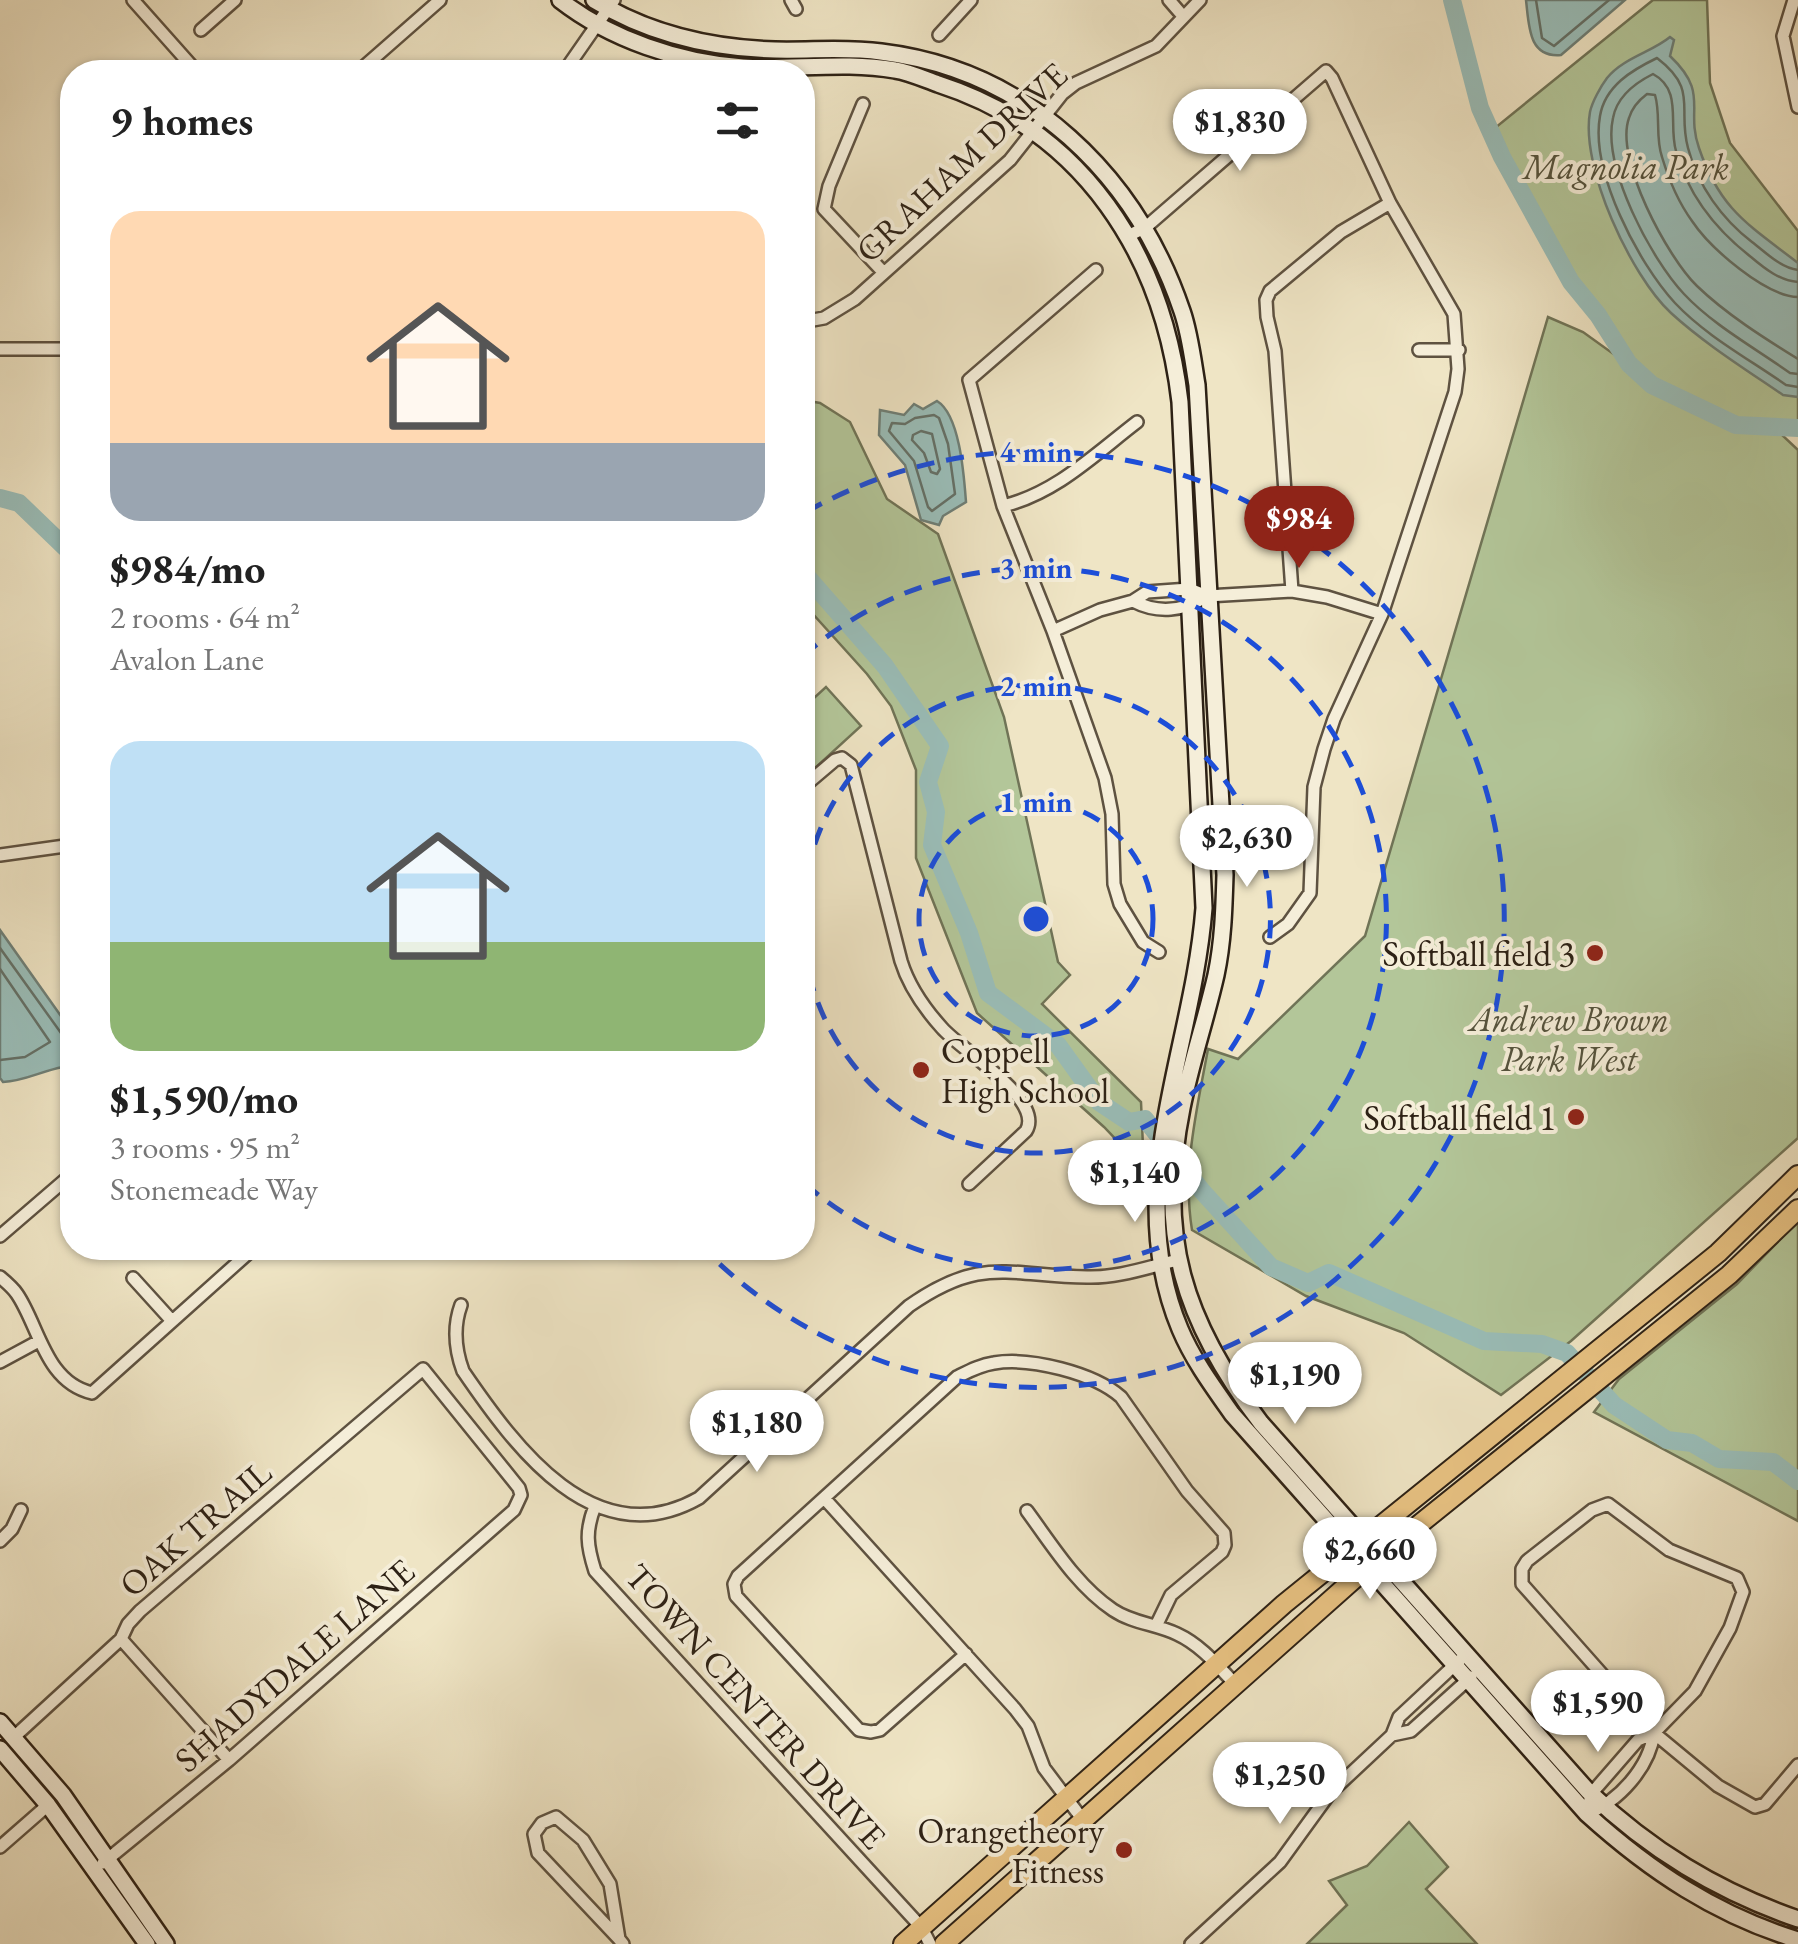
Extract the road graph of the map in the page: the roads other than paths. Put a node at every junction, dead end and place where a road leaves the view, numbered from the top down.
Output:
1 (132, 0) edge
2 (235, 0) edge
3 (440, 0) edge
4 (560, 0) edge
5 (972, 0) edge
6 (1169, 0) edge
7 (1200, 0) edge
8 (1794, 0) edge
9 (605, 3) edge
10 (1182, 16) junction
11 (597, 22) junction
12 (201, 30) dead end
13 (939, 35) dead end
14 (186, 60) edge
15 (372, 60) edge
16 (573, 60) edge
17 (699, 60) edge
18 (815, 66) edge
19 (862, 104) dead end
20 (1798, 107) edge
21 (1043, 116) junction
22 (1031, 129) junction
23 (1390, 203) junction
24 (1146, 227) junction
25 (1128, 236) junction
26 (1096, 270) dead end
27 (884, 273) junction
28 (815, 320) edge
29 (0, 349) edge
30 (60, 349) edge
31 (1419, 350) dead end
32 (1458, 350) junction
33 (1137, 422) dead end
34 (1003, 506) junction
35 (1190, 589) junction
36 (1292, 591) junction
37 (1207, 596) junction
38 (1133, 601) junction
39 (1190, 607) junction
40 (1382, 614) junction
41 (1053, 632) junction
42 (815, 777) edge
43 (60, 847) edge
44 (0, 855) edge
45 (1270, 937) dead end
46 (1159, 952) dead end
47 (1798, 1175) edge
48 (60, 1184) edge
49 (969, 1184) dead end
50 (1798, 1209) edge
51 (1756, 1218) junction
52 (0, 1236) edge
53 (1772, 1236) junction
54 (241, 1260) edge
55 (1170, 1262) junction
56 (0, 1277) edge
57 (133, 1278) dead end
58 (461, 1305) dead end
59 (172, 1321) junction
60 (38, 1342) junction
61 (0, 1362) edge
62 (1505, 1422) junction
63 (1518, 1443) junction
64 (522, 1496) joint
65 (824, 1498) junction
66 (595, 1506) junction
67 (21, 1510) dead end
68 (1027, 1511) dead end
69 (0, 1540) edge
70 (1358, 1542) junction
71 (1374, 1561) junction
72 (1156, 1626) junction
73 (121, 1639) junction
74 (966, 1654) junction
75 (1461, 1660) junction
76 (1217, 1664) junction
77 (1474, 1674) junction
78 (1235, 1684) junction
79 (0, 1722) edge
80 (1654, 1734) junction
81 (1392, 1735) junction
82 (14, 1737) junction
83 (0, 1749) edge
84 (229, 1760) junction
85 (1798, 1766) edge
86 (1591, 1794) junction
87 (1066, 1800) junction
88 (48, 1805) junction
89 (1605, 1807) junction
90 (1587, 1814) junction
91 (1083, 1820) junction
92 (0, 1847) edge
93 (102, 1864) junction
94 (1798, 1919) edge
95 (940, 1940) edge
96 (1798, 1940) edge
97 (621, 1942) edge
98 (147, 1944) edge
99 (166, 1944) edge
100 (903, 1944) edge
101 (1190, 1944) edge

1 - 14 street
2 - 12 street
3 - 15 street
4 - 11 street
5 - 13 street
6 - 10 street
7 - 10 street, GRAHAM DRIVE
8 - 20 street
9 - 11 street
9 - 21 street
10 - 21 street, GRAHAM DRIVE
11 - 16 street
11 - 17 street
18 - 22 street
19 - 27 street
21 - 22 street, GRAHAM DRIVE
21 - 24 street
22 - 25 street
22 - 27 street, GRAHAM DRIVE
23 - 24 street
23 - 32 street
23 - 36 street
24 - 25 street
24 - 37 street
25 - 35 street
26 - 34 street
27 - 28 street, GRAHAM DRIVE
29 - 30 street
31 - 32 street
32 - 40 street
33 - 34 street
34 - 41 street
35 - 37 street
35 - 38 street
35 - 39 street
36 - 37 street
36 - 40 street
37 - 39 street
37 - 55 street
38 - 39 street
38 - 41 street
39 - 55 street
40 - 45 street
41 - 46 street
42 - 49 street
43 - 44 street
47 - 51 main road
48 - 52 street
50 - 53 main road
51 - 53 main road
51 - 62 main road
53 - 63 main road
54 - 59 street
55 - 66 street
55 - 70 street
56 - 60 street
57 - 59 street
58 - 66 street
59 - 60 street
60 - 61 street
62 - 63 main road
62 - 70 main road
63 - 71 main road
64 - 73 street, OAK TRAIL
64 - 84 street, SHADYDALE LANE
65 - 72 street
65 - 74 street
65 - 74 street
66 - 95 street, TOWN CENTER DRIVE
67 - 69 street
68 - 72 street
70 - 71 street
70 - 76 main road
71 - 75 street
71 - 78 main road
72 - 76 street
73 - 82 street, OAK TRAIL
73 - 84 street
74 - 87 street
75 - 77 street
75 - 81 street
76 - 78 street
76 - 87 main road
77 - 81 street
77 - 86 street
77 - 90 street
78 - 91 main road
79 - 82 street
80 - 80 street
80 - 85 street
80 - 86 street
80 - 89 street
81 - 101 street
82 - 93 street
83 - 88 street
84 - 93 street, SHADYDALE LANE
86 - 89 street
86 - 90 street
87 - 91 street
87 - 95 main road
88 - 92 street
88 - 93 street
89 - 90 street
89 - 94 street
90 - 96 street
91 - 95 main road
93 - 98 street
93 - 99 street
95 - 100 main road
97 - 97 street

